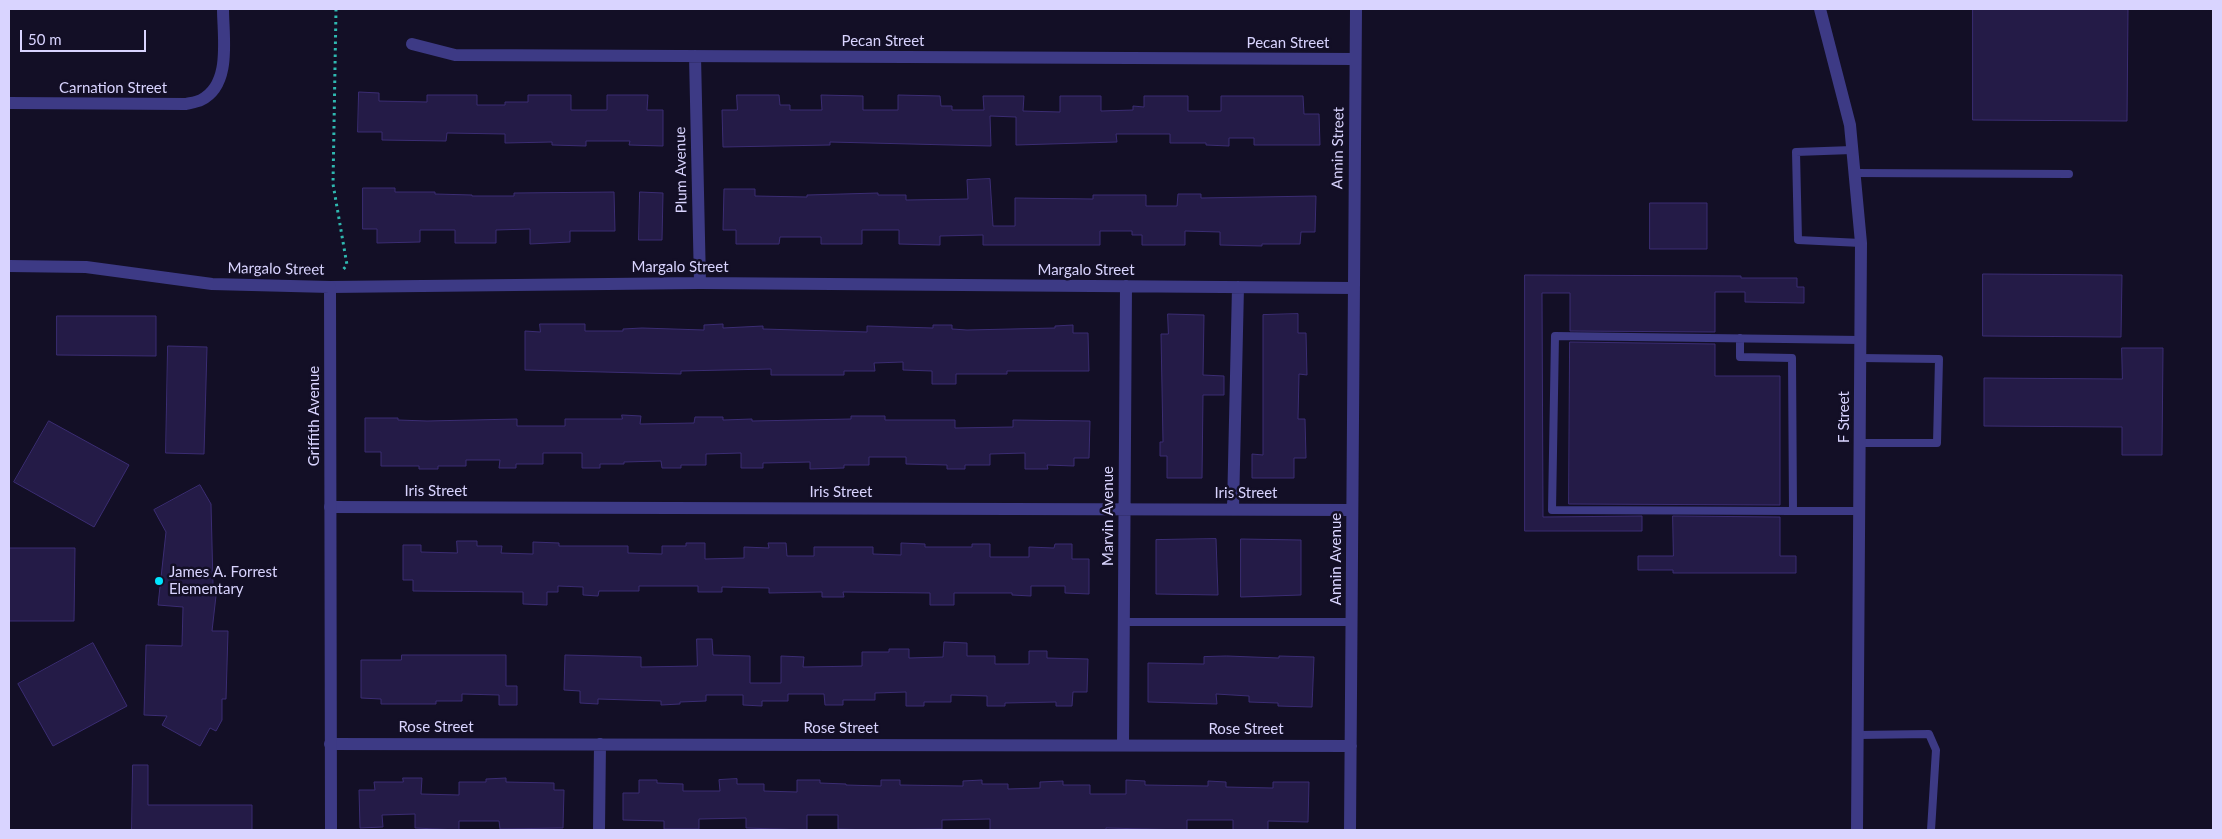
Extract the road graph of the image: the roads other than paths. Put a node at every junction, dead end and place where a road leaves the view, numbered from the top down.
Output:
1 (223, 9) edge
2 (1356, 9) edge
3 (1820, 9) edge
4 (412, 44) dead end
5 (695, 56) junction
6 (1355, 59) junction
7 (9, 104) edge
8 (1852, 150) junction
9 (1855, 173) junction
10 (2069, 174) dead end
11 (1862, 243) junction
12 (9, 266) edge
13 (700, 283) junction
14 (1126, 286) junction
15 (330, 287) junction
16 (1238, 287) junction
17 (1353, 288) junction
18 (1740, 338) junction
19 (1861, 340) junction
20 (1861, 358) junction
21 (1860, 443) junction
22 (330, 507) junction
23 (1125, 509) junction
24 (1233, 509) junction
25 (1352, 510) junction
26 (1793, 511) junction
27 (1859, 511) junction
28 (1124, 622) junction
29 (1352, 622) junction
30 (1858, 735) junction
31 (330, 744) junction
32 (600, 744) junction
33 (1123, 745) junction
34 (1351, 746) junction
35 (331, 830) edge
36 (599, 830) edge
37 (1350, 830) edge
38 (1857, 830) edge
39 (1931, 830) edge

1 - 7 street, Carnation Street
2 - 6 street, Annin Street
3 - 8 street, F Street
4 - 5 street, Pecan Street
5 - 6 street, Pecan Street
5 - 13 street, Plum Avenue
6 - 17 street, Annin Street
8 - 9 street, F Street
8 - 11 lane
9 - 10 lane
9 - 11 street, F Street
11 - 19 street, F Street
12 - 15 street, Margalo Street
13 - 14 street, Margalo Street
13 - 15 street, Margalo Street
14 - 16 street, Margalo Street
14 - 23 street, Marvin Avenue
15 - 22 street, Griffith Avenue
16 - 17 street, Margalo Street
16 - 24 street
17 - 25 street, Annin Avenue
18 - 19 lane
18 - 26 lane
18 - 26 lane
19 - 20 street, F Street
20 - 21 street, F Street
20 - 21 lane
21 - 27 street, F Street
22 - 23 street, Iris Street
22 - 31 street, Griffith Avenue
23 - 24 street, Iris Street
23 - 28 street, Marvin Avenue
24 - 25 street, Iris Street
25 - 29 street, Annin Avenue
26 - 27 lane
27 - 30 street, F Street
28 - 29 lane
28 - 33 street, Marvin Avenue
29 - 34 street, Annin Avenue
30 - 38 street, F Street
30 - 39 lane
31 - 32 street, Rose Street
31 - 35 street, Griffith Avenue
32 - 33 street, Rose Street
32 - 36 street
33 - 34 street, Rose Street
34 - 37 street, Annin Avenue

